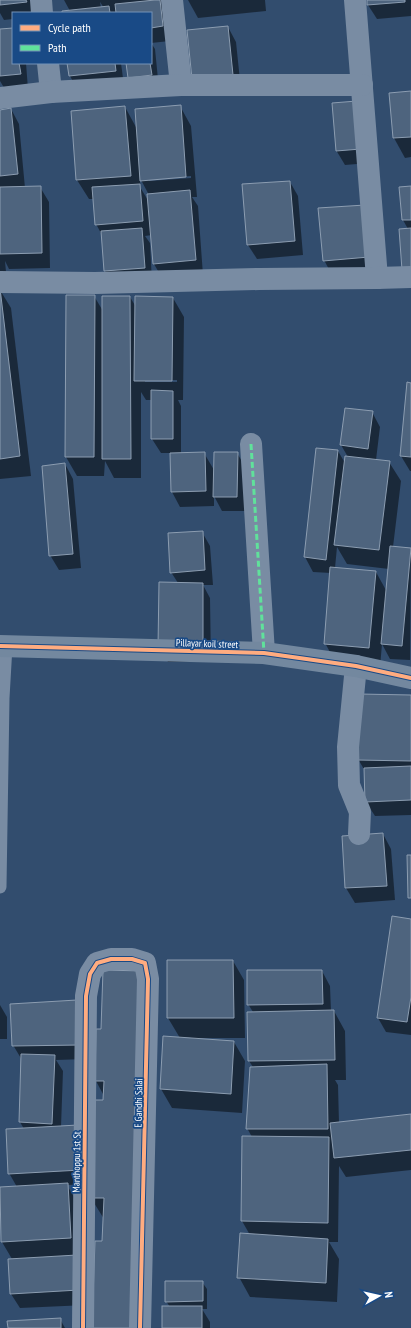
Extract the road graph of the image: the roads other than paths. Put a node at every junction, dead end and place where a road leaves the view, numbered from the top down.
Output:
1 (41, 0) edge
2 (172, 0) edge
3 (355, 0) edge
4 (42, 12) edge
5 (48, 64) edge
6 (181, 84) junction
7 (362, 85) junction
8 (51, 92) junction
9 (0, 98) edge
10 (411, 277) edge
11 (377, 278) junction
12 (0, 282) edge
13 (251, 444) dead end
14 (3, 646) edge
15 (264, 653) junction
16 (356, 666) junction
17 (411, 678) edge
18 (359, 834) dead end
19 (0, 887) edge
20 (86, 996) joint
21 (82, 1328) edge
22 (140, 1328) edge

1 - 4 street
2 - 6 street
3 - 7 street
5 - 8 street
6 - 7 street
6 - 8 street
7 - 11 street
8 - 9 street
10 - 11 street
11 - 12 street
13 - 15 street
14 - 15 street, Pillayar koil street
14 - 19 lane
15 - 16 street, Pillayar koil street
16 - 17 street, Pillayar koil street
16 - 18 street
20 - 21 street, Manthoppu 1st St
20 - 22 street, E Gandhi Salai

